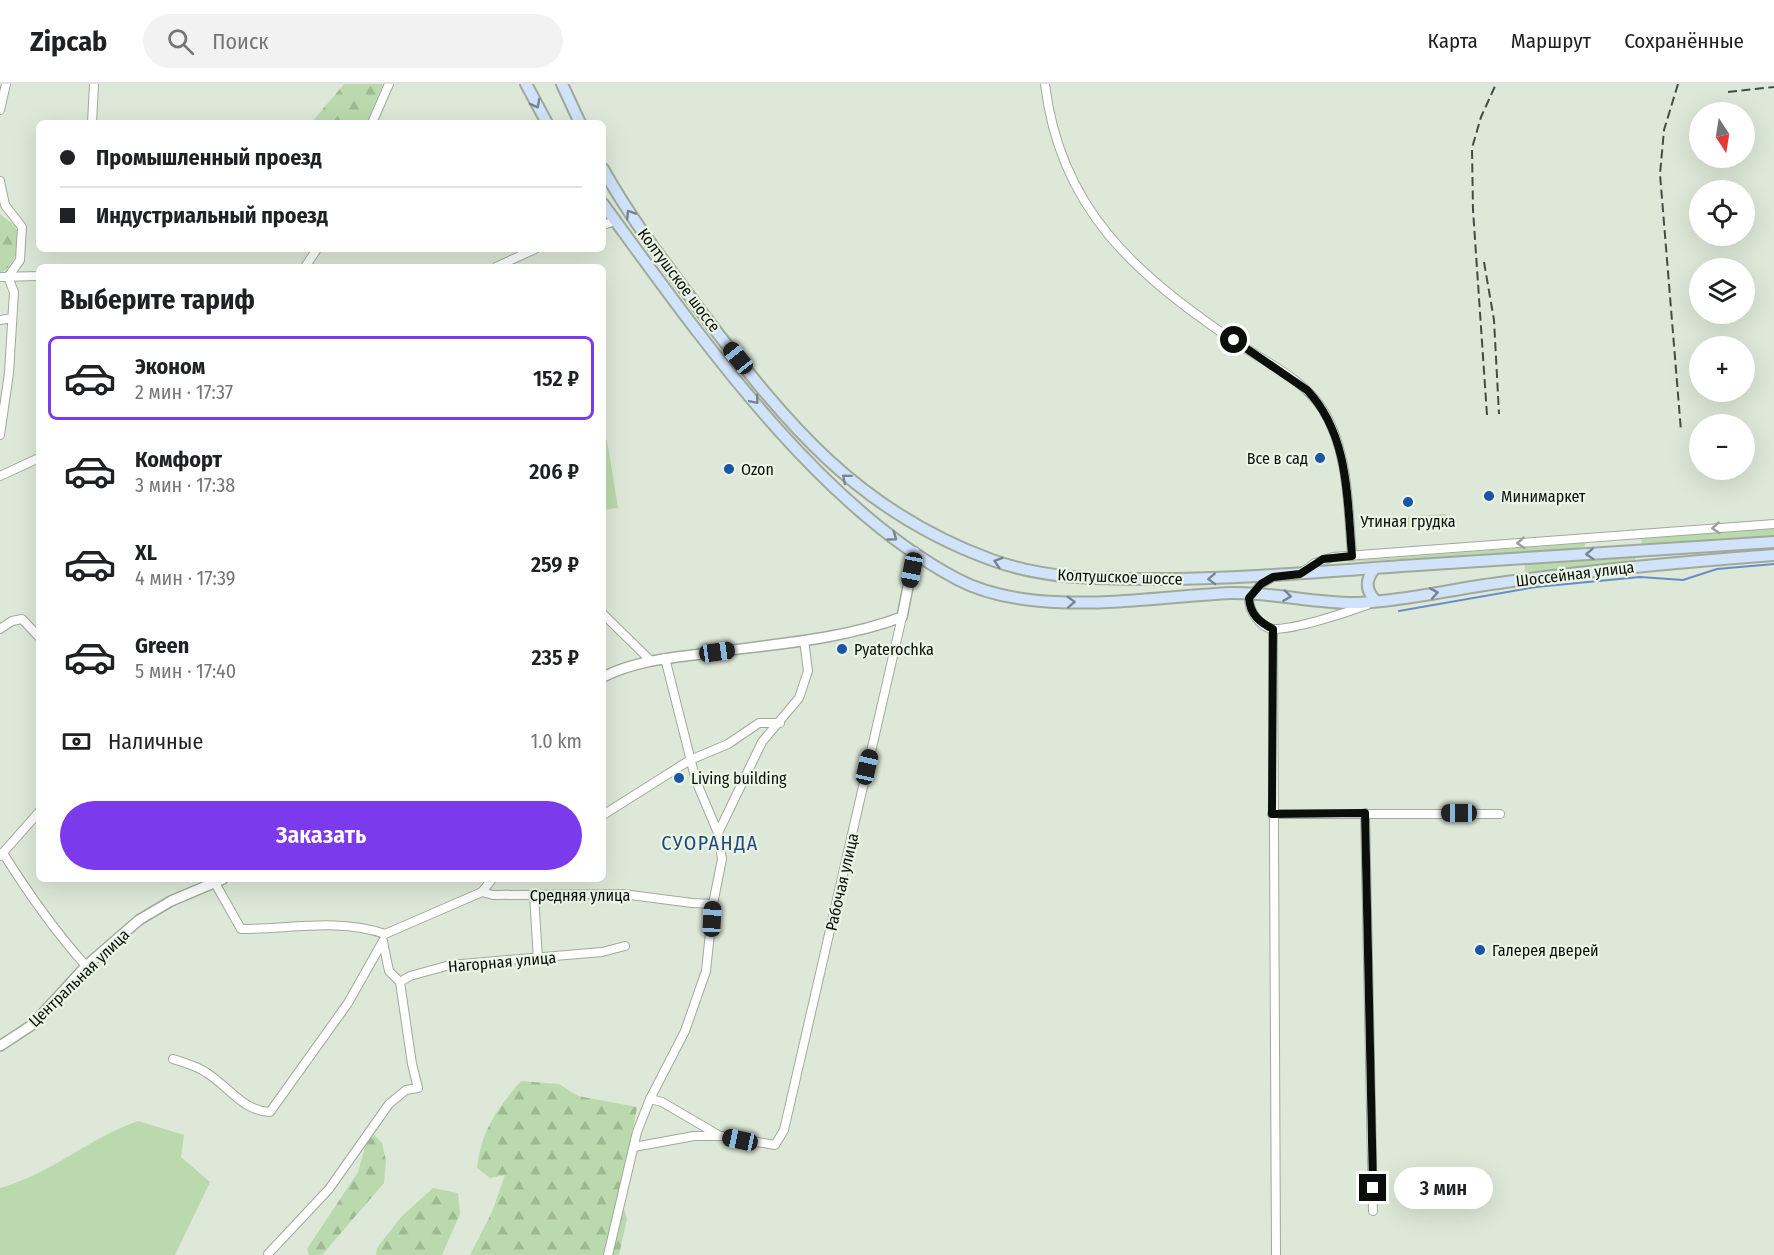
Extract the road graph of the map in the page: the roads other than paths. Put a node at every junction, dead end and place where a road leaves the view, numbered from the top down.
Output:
1 (6, 84) edge
2 (94, 84) edge
3 (389, 84) edge
4 (526, 84) edge
5 (562, 84) edge
6 (1045, 84) edge
7 (0, 110) edge
8 (92, 120) edge
9 (373, 120) edge
10 (545, 120) edge
11 (579, 120) edge
12 (606, 174) edge
13 (0, 181) edge
14 (2, 204) edge
15 (606, 208) edge
16 (615, 221) junction
17 (606, 224) edge
18 (529, 252) edge
19 (503, 264) edge
20 (36, 276) edge
21 (4, 277) edge
22 (12, 318) junction
23 (0, 320) edge
24 (0, 435) edge
25 (36, 459) edge
26 (0, 476) edge
27 (1774, 524) edge
28 (1774, 542) edge
29 (915, 552) junction
30 (1774, 555) edge
31 (1352, 556) junction
32 (1375, 568) junction
33 (1300, 574) junction
34 (1273, 577) junction
35 (1251, 594) junction
36 (1376, 602) junction
37 (606, 617) edge
38 (902, 617) junction
39 (0, 629) edge
40 (1273, 629) junction
41 (36, 634) edge
42 (804, 640) junction
43 (665, 658) junction
44 (650, 660) junction
45 (606, 676) edge
46 (780, 723) junction
47 (690, 760) junction
48 (606, 813) edge
49 (1365, 813) junction
50 (1272, 814) junction
51 (1500, 814) dead end
52 (36, 815) edge
53 (718, 832) junction
54 (1, 855) edge
55 (217, 882) edge
56 (219, 882) edge
57 (490, 882) edge
58 (482, 892) junction
59 (534, 895) junction
60 (713, 904) junction
61 (384, 938) junction
62 (625, 946) dead end
63 (538, 959) junction
64 (86, 966) junction
65 (400, 982) junction
66 (0, 1046) edge
67 (172, 1059) dead end
68 (650, 1099) junction
69 (722, 1136) junction
70 (634, 1147) junction
71 (1373, 1211) dead end
72 (268, 1254) edge
73 (608, 1255) edge
74 (1276, 1255) edge

1 - 7 street
2 - 8 street
3 - 9 street
4 -> 10 main road
5 - 11 main road
6 - 31 street
34 -> 12 main road, Колтушское шоссе
13 - 14 street
14 - 21 street
15 - 16 main road, Колтушское шоссе
16 - 17 street
16 -> 29 main road, Колтушское шоссе
18 - 19 street
20 - 21 street
21 - 22 street
22 - 23 street
22 - 24 street
25 - 26 street
27 -> 31 street
28 -> 32 main road, Шоссейная улица
29 -> 35 main road, Колтушское шоссе
29 - 38 street
36 -> 30 main road, Шоссейная улица
31 - 33 street
32 - 33 main road, Колтушское шоссе
32 - 36 main road
33 - 34 main road, Колтушское шоссе
34 - 35 street
35 -> 36 main road, Колтушское шоссе
35 - 40 street
36 - 40 street
37 - 44 street
38 - 42 street
38 - 69 street, Рабочая улица
39 - 41 street
40 - 50 street
42 - 43 street
42 - 46 street
43 - 44 street
43 - 47 street
44 - 45 street
46 - 47 street
46 - 53 street
47 - 48 street
47 - 53 street
49 - 50 street
49 - 51 street
49 - 71 street
50 - 74 street
52 - 54 street
53 - 60 street
54 - 64 street
55 - 64 street, Центральная улица
56 - 61 street
57 - 58 street
58 - 59 street, Средняя улица
58 - 61 street
59 - 60 street, Средняя улица
59 - 63 street
60 - 68 street
61 - 65 street
61 - 67 street
62 - 63 street, Нагорная улица
63 - 65 street, Нагорная улица
64 - 66 street, Центральная улица
65 - 72 street
68 - 69 street
68 - 70 street
69 - 70 street
70 - 73 street

